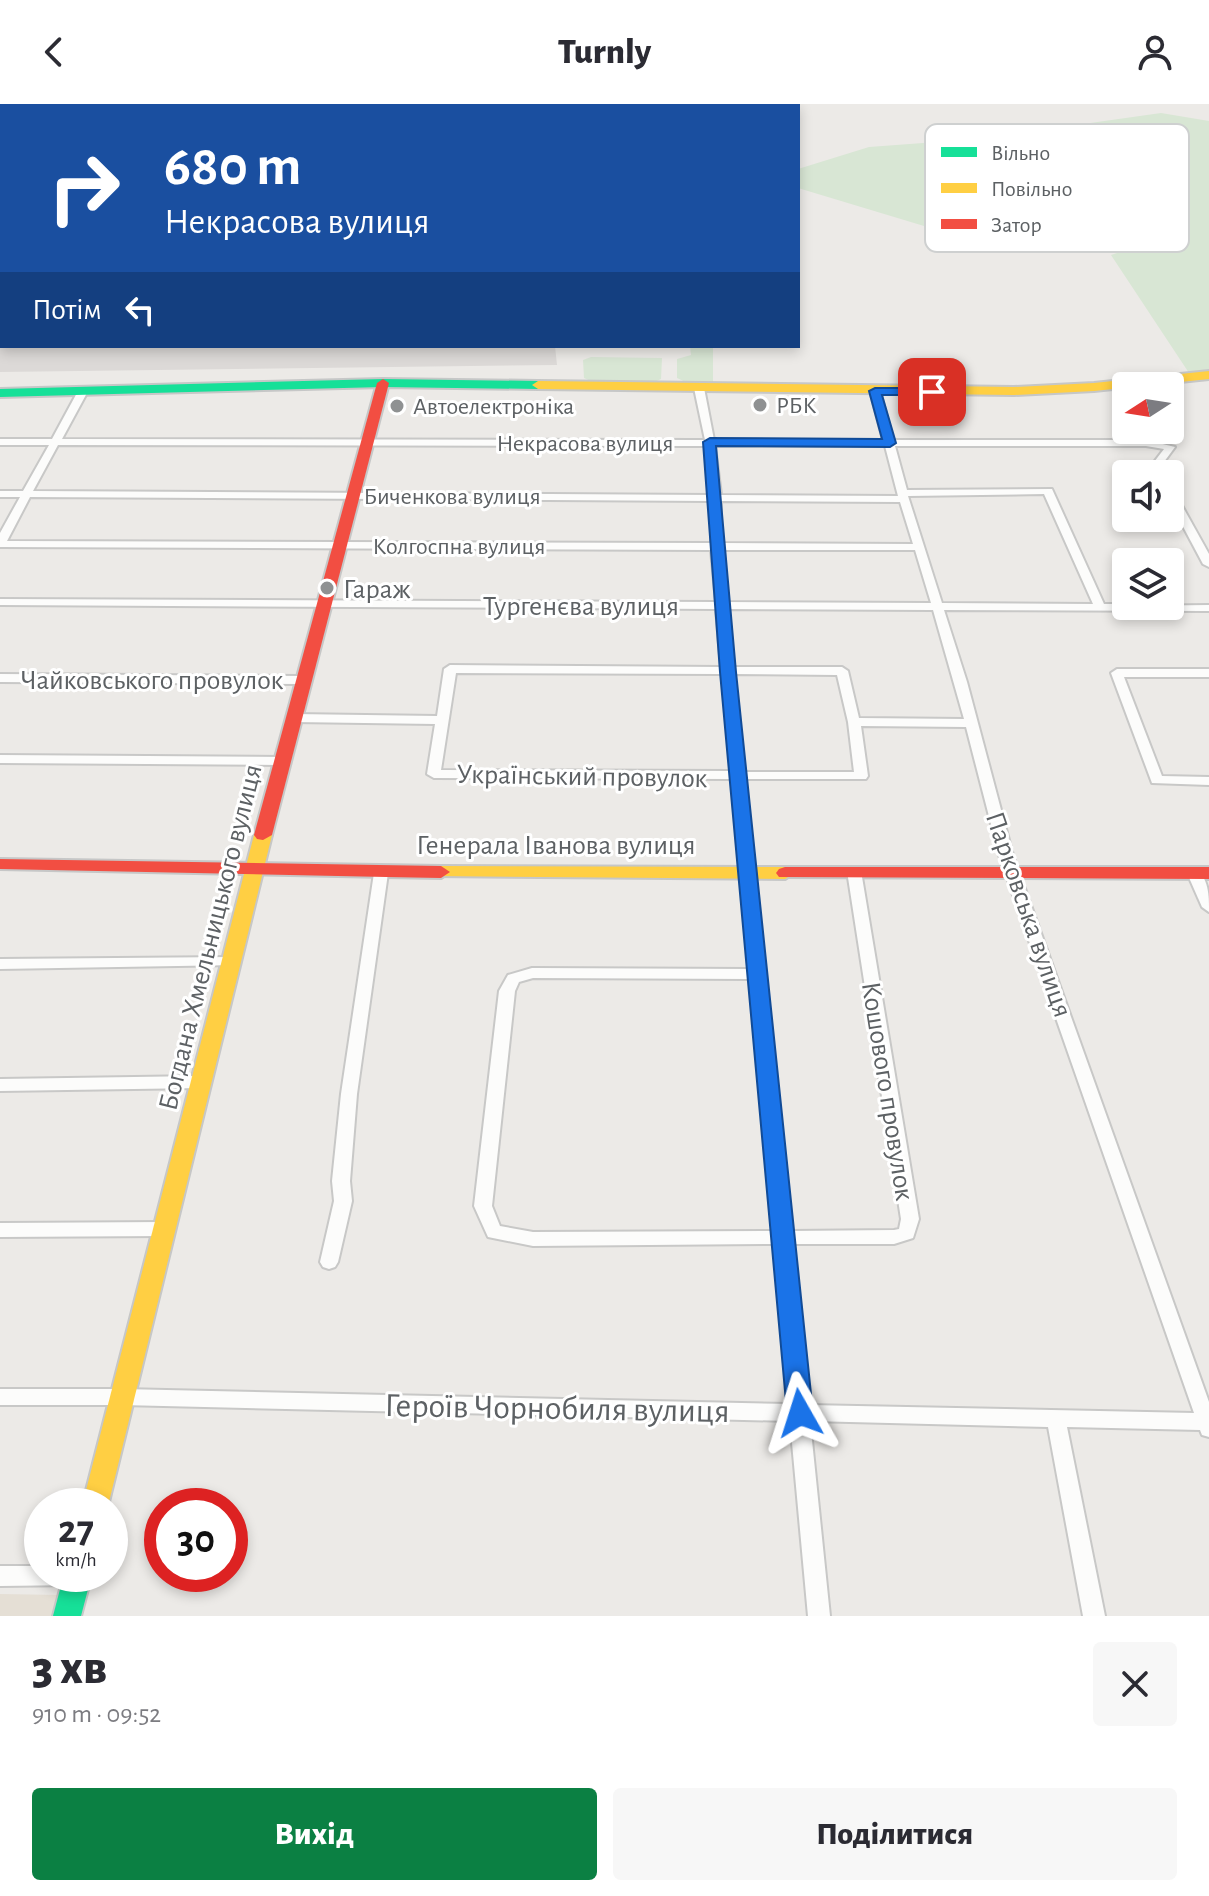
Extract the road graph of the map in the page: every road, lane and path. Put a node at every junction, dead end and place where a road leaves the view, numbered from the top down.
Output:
1 (1209, 375) edge
2 (383, 383) junction
3 (699, 388) junction
4 (83, 391) junction
5 (875, 391) junction
6 (0, 393) edge
7 (0, 442) edge
8 (56, 442) junction
9 (710, 442) junction
10 (890, 443) junction
11 (367, 444) junction
12 (1160, 460) edge
13 (0, 494) edge
14 (27, 494) junction
15 (353, 496) junction
16 (903, 496) junction
17 (716, 497) junction
18 (1184, 518) edge
19 (0, 544) edge
20 (340, 546) junction
21 (919, 547) junction
22 (716, 548) junction
23 (1209, 564) edge
24 (0, 602) edge
25 (324, 604) junction
26 (723, 605) junction
27 (937, 607) junction
28 (1100, 607) junction
29 (1209, 608) edge
30 (728, 672) junction
31 (1209, 673) edge
32 (0, 678) edge
33 (304, 680) junction
34 (294, 718) junction
35 (442, 720) junction
36 (854, 722) junction
37 (971, 723) junction
38 (0, 759) edge
39 (283, 761) junction
40 (738, 777) junction
41 (1209, 781) edge
42 (0, 864) edge
43 (254, 870) junction
44 (747, 871) junction
45 (854, 871) junction
46 (1013, 871) junction
47 (381, 873) junction
48 (1201, 873) edge
49 (1209, 907) edge
50 (232, 962) junction
51 (0, 964) edge
52 (757, 974) junction
53 (201, 1082) junction
54 (0, 1085) edge
55 (164, 1229) junction
56 (0, 1230) edge
57 (782, 1239) junction
58 (329, 1262) dead end
59 (0, 1397) edge
60 (122, 1397) junction
61 (800, 1413) junction
62 (1056, 1419) junction
63 (1208, 1424) edge
64 (99, 1488) edge
65 (0, 1576) edge
66 (24, 1576) edge
67 (73, 1592) edge
68 (67, 1616) edge
69 (819, 1616) edge
70 (1094, 1616) edge

1 - 5 street
2 - 3 street
2 - 4 street
2 - 11 street, Богдана Хмельницького вулиця
3 - 5 street
3 - 9 street
4 - 6 street
4 - 8 street
5 - 10 street, Парковська вулиця
7 - 8 street, Некрасова вулиця
8 - 11 street, Некрасова вулиця
8 - 14 street
9 - 10 street, Некрасова вулиця
9 - 11 street, Некрасова вулиця
9 - 17 street
10 - 12 street, Некрасова вулиця
10 - 16 street, Парковська вулиця
11 - 15 street, Богдана Хмельницького вулиця
13 - 14 street, Биченкова вулиця
14 - 15 street, Биченкова вулиця
14 - 19 street
15 - 17 street, Биченкова вулиця
15 - 20 street, Богдана Хмельницького вулиця
16 - 17 street, Биченкова вулиця
16 - 21 street, Парковська вулиця
16 - 28 street, Биченкова вулиця
17 - 22 street
18 - 23 street
19 - 20 street, Колгоспна вулиця
20 - 22 street, Колгоспна вулиця
20 - 25 street, Богдана Хмельницького вулиця
21 - 22 street, Колгоспна вулиця
21 - 27 street, Парковська вулиця
22 - 26 street
24 - 25 street, Тургенєва вулиця
25 - 26 street, Тургенєва вулиця
25 - 33 street, Богдана Хмельницького вулиця
26 - 27 street, Тургенєва вулиця
26 - 30 street
27 - 28 street, Тургенєва вулиця
27 - 37 street, Парковська вулиця
28 - 29 street, Тургенєва вулиця
30 - 35 street, Український провулок
30 - 36 street, Український провулок
30 - 40 street
31 - 41 street
32 - 33 street, Чайковського провулок
33 - 34 street, Богдана Хмельницького вулиця
34 - 35 street
34 - 39 street, Богдана Хмельницького вулиця
35 - 40 street, Український провулок
36 - 37 street
36 - 40 street, Український провулок
37 - 46 street, Парковська вулиця
38 - 39 street
39 - 43 street, Богдана Хмельницького вулиця
40 - 44 street
42 - 43 street, Генерала Іванова вулиця
43 - 47 street, Генерала Іванова вулиця
43 - 50 street, Богдана Хмельницького вулиця
44 - 45 street, Генерала Іванова вулиця
44 - 47 street, Генерала Іванова вулиця
44 - 52 street
45 - 46 street, Генерала Іванова вулиця
45 - 57 street, Кошового провулок
46 - 48 street, Генерала Іванова вулиця
46 - 63 street, Парковська вулиця
47 - 58 street
48 - 49 street
50 - 51 street
50 - 53 street, Богдана Хмельницького вулиця
52 - 57 street
52 - 57 street
53 - 54 street
53 - 55 street, Богдана Хмельницького вулиця
55 - 56 street
55 - 60 street, Богдана Хмельницького вулиця
57 - 61 street
59 - 60 street, Героїв Чорнобиля вулиця
60 - 61 street, Героїв Чорнобиля вулиця
60 - 64 street, Богдана Хмельницького вулиця
61 - 62 street, Героїв Чорнобиля вулиця
61 - 69 street
62 - 63 street, Героїв Чорнобиля вулиця
62 - 70 street
65 - 66 street
67 - 68 street

